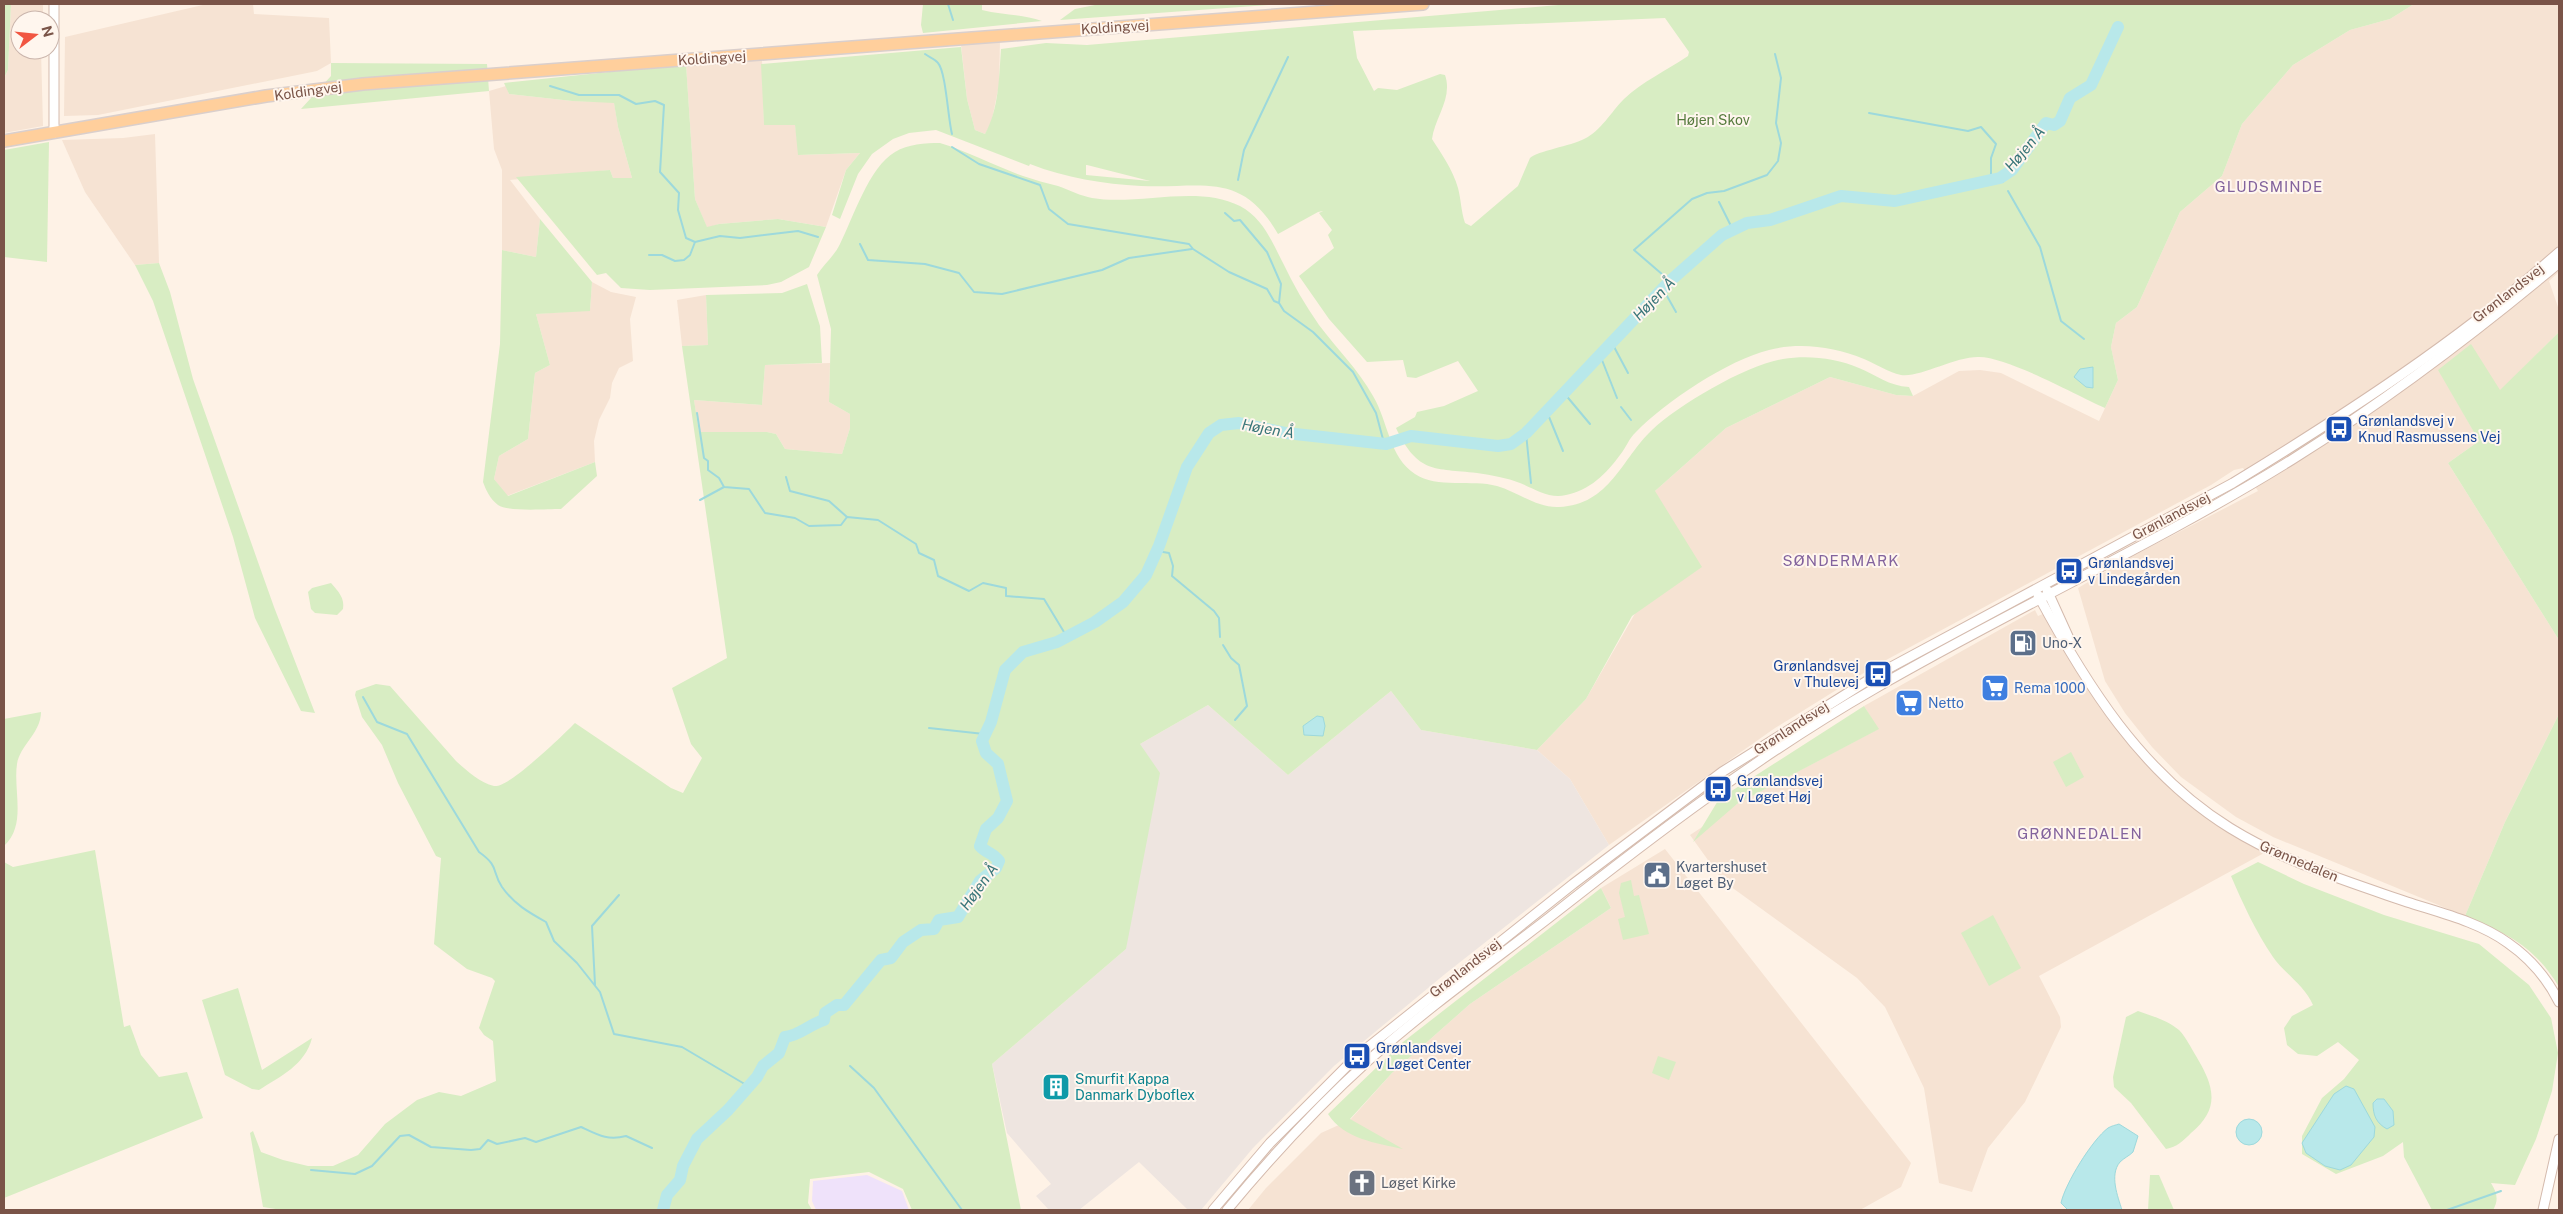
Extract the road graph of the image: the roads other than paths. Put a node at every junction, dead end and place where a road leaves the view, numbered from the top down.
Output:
1 (54, 4) edge
2 (1423, 4) edge
3 (54, 133) junction
4 (4, 141) edge
5 (2559, 252) edge
6 (2559, 263) edge
7 (2044, 585) junction
8 (2036, 590) junction
9 (2049, 594) junction
10 (2040, 599) junction
11 (2078, 661) junction
12 (2559, 1002) edge
13 (2559, 1139) edge
14 (1213, 1210) edge
15 (1227, 1210) edge
16 (2543, 1210) edge

1 - 3 street
2 - 3 main road, Koldingvej
3 - 4 main road, Koldingvej
5 - 7 street, Grønlandsvej
6 - 9 street, Grønlandsvej
7 - 8 street, Grønlandsvej
7 - 9 street, Grønnedalen
8 - 10 street, Grønnedalen
8 - 14 street, Grønlandsvej
9 - 10 street, Grønlandsvej
9 - 11 street, Grønnedalen
10 - 11 street, Grønnedalen
10 - 15 street, Grønlandsvej
11 - 12 street, Grønnedalen
13 - 16 street

